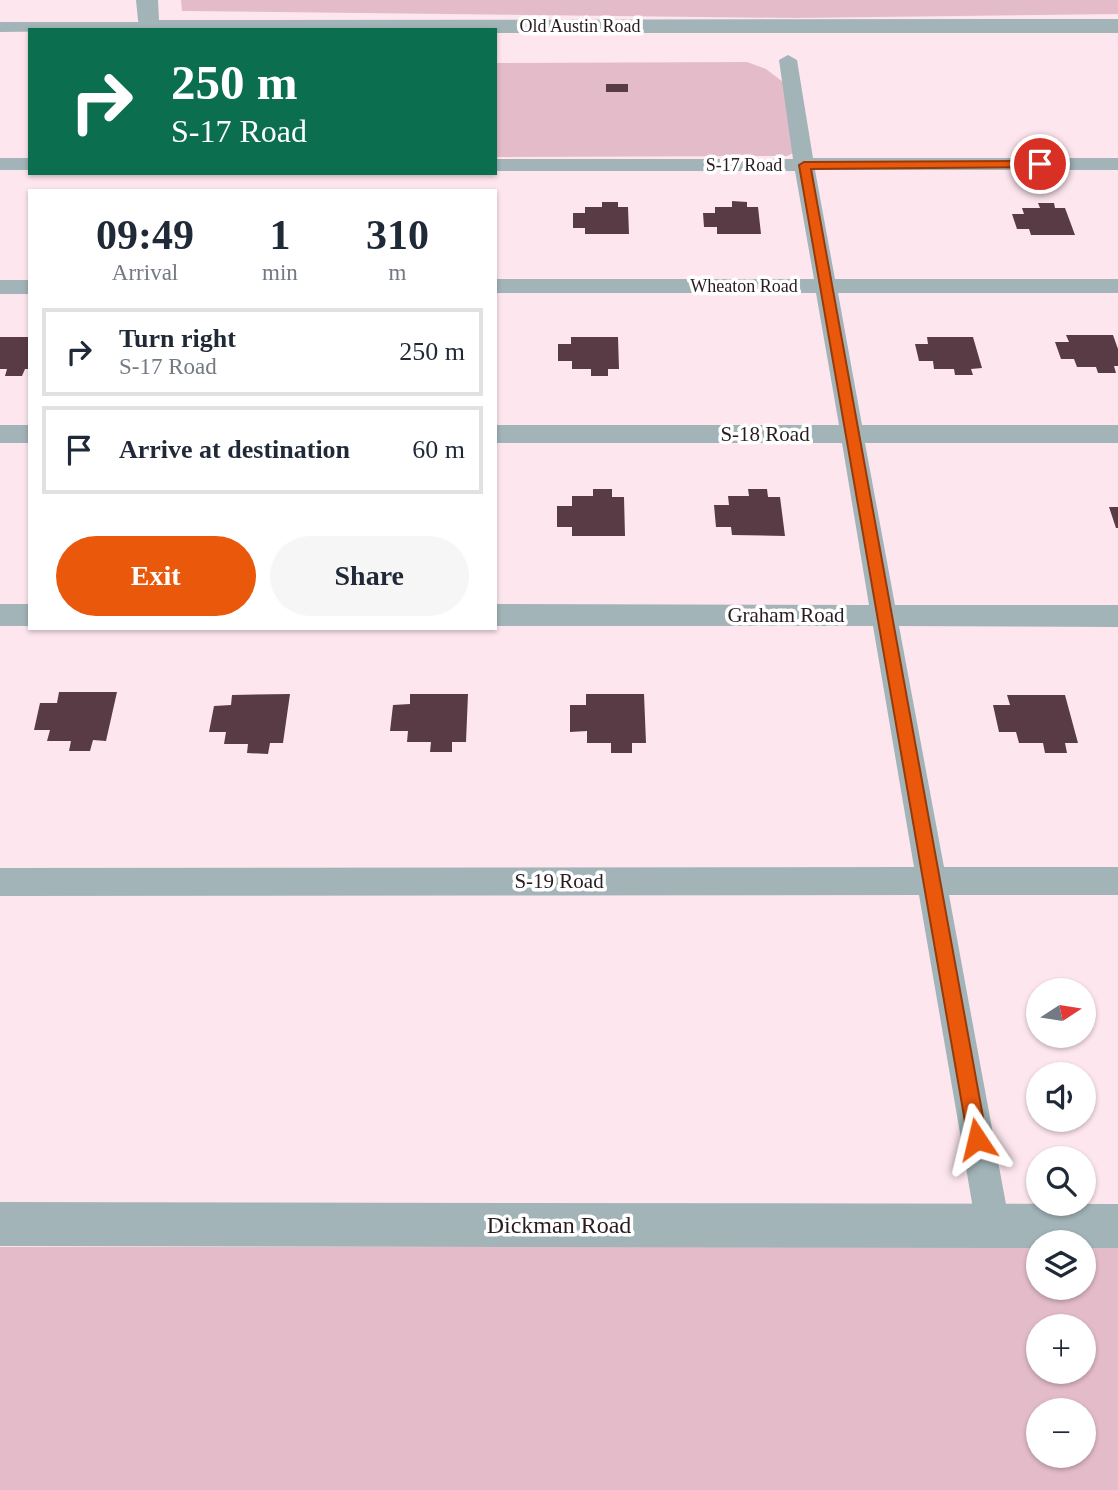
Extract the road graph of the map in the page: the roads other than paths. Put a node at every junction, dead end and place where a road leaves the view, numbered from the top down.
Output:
1 (148, 0) edge
2 (1118, 26) edge
3 (0, 27) edge
4 (148, 27) junction
5 (788, 60) dead end
6 (0, 164) edge
7 (28, 164) edge
8 (1118, 164) edge
9 (497, 165) edge
10 (804, 165) junction
11 (497, 286) edge
12 (826, 286) junction
13 (1118, 286) edge
14 (0, 287) edge
15 (28, 287) edge
16 (852, 434) junction
17 (1118, 434) edge
18 (0, 435) edge
19 (28, 435) edge
20 (497, 435) edge
21 (0, 615) edge
22 (28, 615) edge
23 (497, 615) edge
24 (885, 615) junction
25 (1118, 616) edge
26 (932, 881) junction
27 (1118, 881) edge
28 (0, 882) edge
29 (0, 1224) edge
30 (993, 1226) junction
31 (1118, 1226) edge

1 - 4 street
2 - 4 street, Old Austin Road
3 - 4 street, Old Austin Road
5 - 10 street
6 - 7 street
8 - 10 street, S-17 Road
9 - 10 street, S-17 Road
10 - 12 street
11 - 12 street, Wheaton Road
12 - 13 street, Wheaton Road
12 - 16 street
14 - 15 street
16 - 17 street, S-18 Road
16 - 20 street, S-18 Road
16 - 24 street
18 - 19 street
21 - 22 street
23 - 24 street, Graham Road
24 - 25 street, Graham Road
24 - 26 street
26 - 27 street, S-19 Road
26 - 28 street, S-19 Road
26 - 30 street
29 - 30 street, Dickman Road
30 - 31 street, Dickman Road

